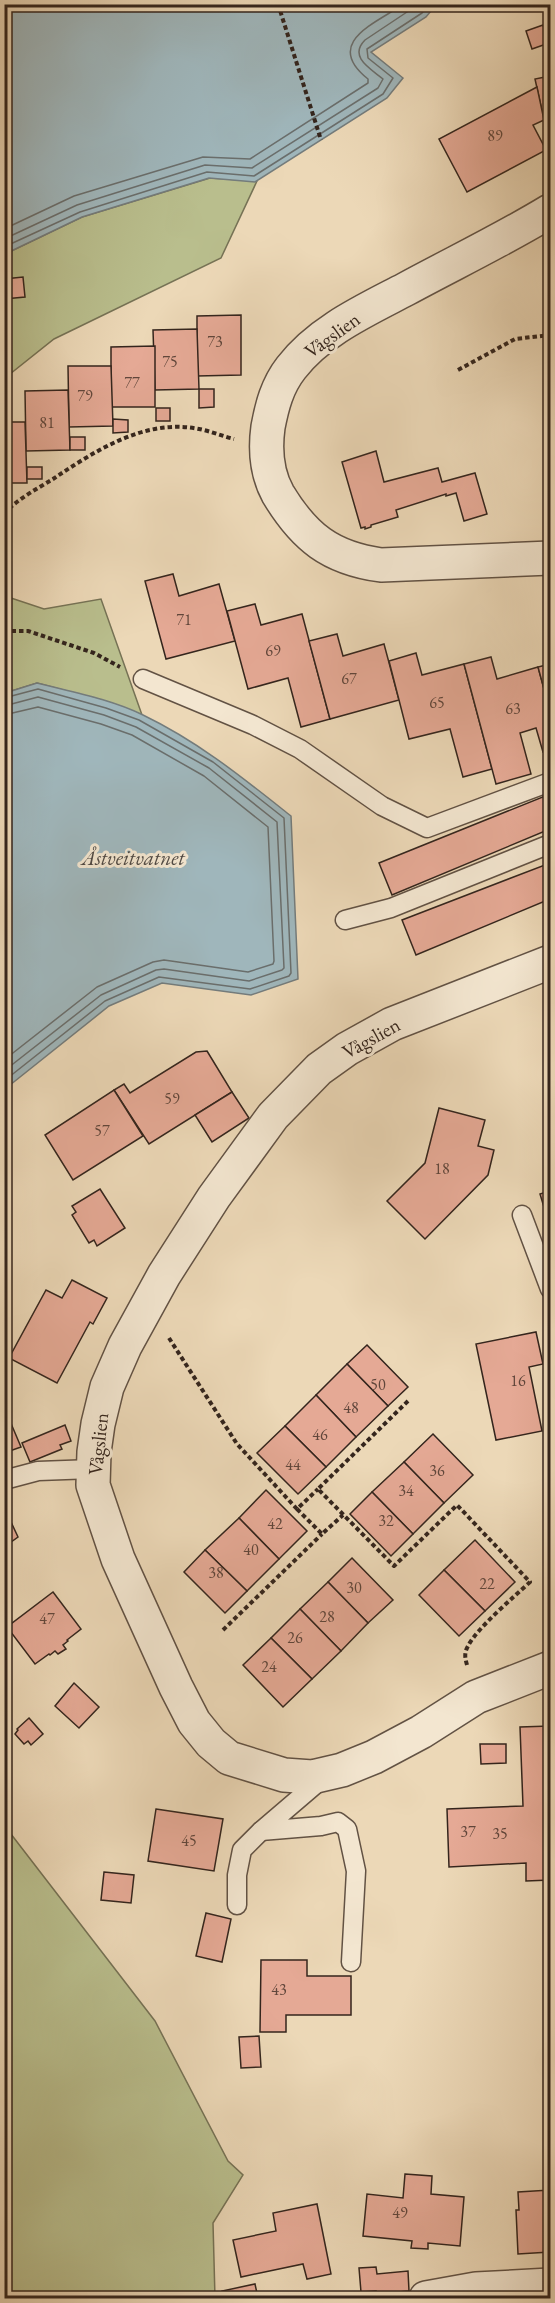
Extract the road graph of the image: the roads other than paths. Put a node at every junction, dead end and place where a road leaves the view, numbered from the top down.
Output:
1 (546, 217) edge
2 (550, 558) edge
3 (144, 679) road end
4 (550, 782) edge
5 (550, 844) edge
6 (345, 920) dead end
7 (550, 962) edge
8 (522, 1215) dead end
9 (550, 1289) edge
10 (93, 1469) junction
11 (4, 1480) edge
12 (550, 1668) edge
13 (328, 1773) junction
14 (261, 1831) junction
15 (237, 1905) dead end
16 (351, 1962) dead end
17 (550, 2285) edge
18 (426, 2298) edge

1 - 2 street, Vågslien
3 - 4 lane
5 - 6 lane
7 - 10 street, Vågslien
8 - 9 lane
10 - 11 lane
10 - 13 street, Vågslien
12 - 13 street, Vågslien
13 - 14 lane
14 - 15 lane
14 - 16 lane
17 - 18 street

